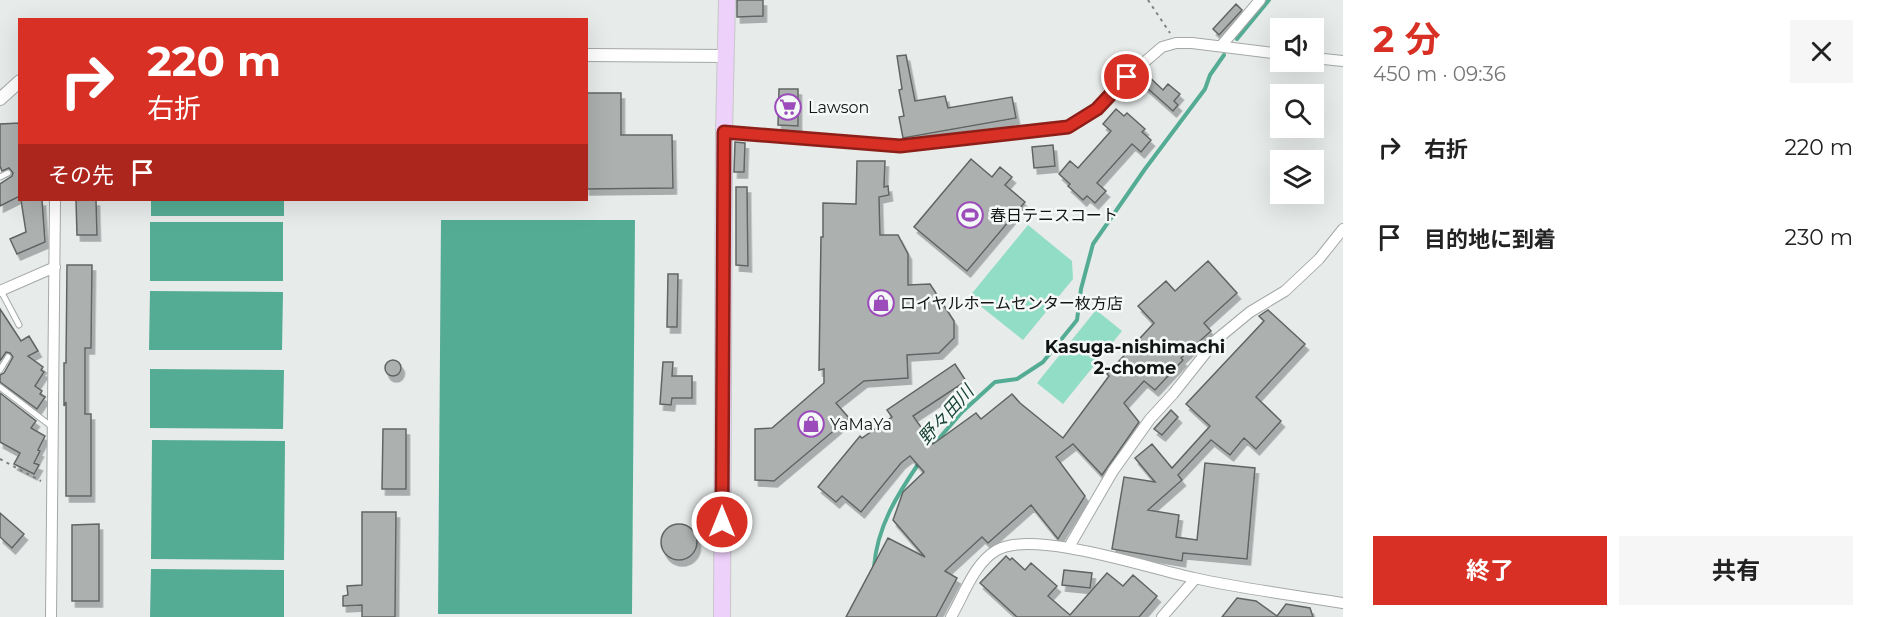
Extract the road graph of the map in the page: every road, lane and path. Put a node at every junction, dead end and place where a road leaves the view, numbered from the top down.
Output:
1 (727, 0) edge
2 (1148, 0) edge
3 (1260, 0) edge
4 (1176, 43) junction
5 (1221, 46) junction
6 (1270, 53) edge
7 (588, 55) edge
8 (726, 56) junction
9 (1324, 59) edge
10 (1343, 61) edge
11 (18, 83) edge
12 (0, 99) edge
13 (724, 132) junction
14 (8, 173) dead end
15 (0, 177) edge
16 (55, 201) edge
17 (1343, 230) edge
18 (55, 267) junction
19 (0, 291) edge
20 (19, 325) dead end
21 (8, 357) dead end
22 (0, 370) edge
23 (0, 387) edge
24 (52, 427) junction
25 (0, 459) edge
26 (51, 486) junction
27 (1069, 547) junction
28 (1195, 579) junction
29 (1343, 603) edge
30 (51, 617) edge
31 (722, 617) edge
32 (951, 617) edge
33 (1162, 617) edge

1 - 8 main road
2 - 4 path
3 - 5 street
4 - 5 street
4 - 13 street
5 - 6 street
7 - 8 street
8 - 13 main road
9 - 10 street
11 - 12 street
13 - 31 main road
14 - 15 lane
16 - 18 street
17 - 27 street
18 - 19 street
18 - 24 street
19 - 20 lane
21 - 22 lane
23 - 24 lane
24 - 26 street
25 - 26 path
26 - 30 street
27 - 28 street
27 - 32 street
28 - 29 street
28 - 33 street

